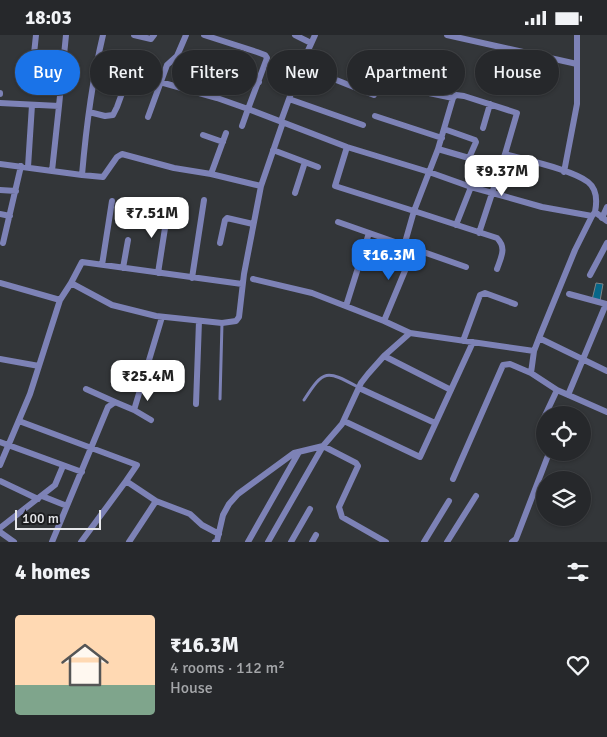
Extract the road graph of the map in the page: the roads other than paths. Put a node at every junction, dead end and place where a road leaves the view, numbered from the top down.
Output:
1 (36, 35) edge
2 (66, 35) edge
3 (103, 35) edge
4 (134, 35) edge
5 (154, 35) edge
6 (186, 35) edge
7 (204, 35) edge
8 (295, 35) edge
9 (315, 35) edge
10 (447, 35) edge
11 (577, 35) edge
12 (311, 43) junction
13 (34, 50) edge
14 (180, 50) edge
15 (308, 50) edge
16 (172, 60) edge
17 (577, 63) junction
18 (162, 77) edge
19 (259, 82) joint
20 (162, 83) edge
21 (122, 95) edge
22 (156, 95) edge
23 (290, 95) edge
24 (439, 95) edge
25 (453, 98) junction
26 (289, 99) junction
27 (0, 103) edge
28 (490, 104) junction
29 (32, 105) junction
30 (58, 106) junction
31 (248, 109) junction
32 (89, 112) junction
33 (375, 116) dead end
34 (148, 117) dead end
35 (282, 121) junction
36 (362, 125) dead end
37 (242, 126) dead end
38 (482, 128) dead end
39 (444, 129) junction
40 (226, 133) dead end
41 (203, 135) dead end
42 (442, 138) junction
43 (223, 142) junction
44 (347, 147) junction
45 (438, 149) junction
46 (273, 150) junction
47 (505, 154) junction
48 (305, 162) junction
49 (0, 164) edge
50 (25, 167) junction
51 (318, 167) dead end
52 (52, 171) junction
53 (430, 172) junction
54 (564, 172) junction
55 (210, 174) junction
56 (82, 175) junction
57 (261, 186) junction
58 (470, 187) junction
59 (0, 190) edge
60 (16, 191) junction
61 (295, 193) dead end
62 (493, 193) junction
63 (204, 200) dead end
64 (112, 201) dead end
65 (607, 207) edge
66 (168, 209) dead end
67 (414, 211) junction
68 (0, 214) edge
69 (594, 214) junction
70 (10, 216) junction
71 (605, 219) edge
72 (338, 222) dead end
73 (253, 224) junction
74 (456, 225) junction
75 (369, 233) junction
76 (480, 233) junction
77 (128, 240) dead end
78 (3, 243) dead end
79 (220, 243) dead end
80 (607, 243) edge
81 (404, 245) junction
82 (414, 249) junction
83 (102, 265) junction
84 (466, 267) dead end
85 (123, 268) junction
86 (497, 269) dead end
87 (158, 273) junction
88 (590, 275) dead end
89 (192, 278) junction
90 (253, 279) dead end
91 (0, 283) edge
92 (71, 283) junction
93 (242, 284) junction
94 (569, 294) dead end
95 (60, 300) junction
96 (515, 304) dead end
97 (606, 304) edge
98 (346, 306) junction
99 (162, 317) junction
100 (199, 321) junction
101 (384, 321) junction
102 (222, 323) junction
103 (410, 333) junction
104 (539, 338) junction
105 (462, 341) junction
106 (473, 342) junction
107 (534, 351) junction
108 (384, 356) junction
109 (0, 359) edge
110 (583, 360) junction
111 (39, 366) junction
112 (607, 371) edge
113 (531, 373) junction
114 (359, 388) junction
115 (86, 389) dead end
116 (451, 390) junction
117 (557, 390) junction
118 (568, 395) junction
119 (220, 399) dead end
120 (304, 400) dead end
121 (115, 402) junction
122 (196, 404) dead end
123 (549, 406) edge
124 (134, 410) junction
125 (607, 412) edge
126 (151, 420) dead end
127 (19, 421) junction
128 (344, 421) junction
129 (435, 423) junction
130 (0, 442) edge
131 (9, 446) junction
132 (323, 446) junction
133 (91, 449) junction
134 (299, 452) junction
135 (546, 461) edge
136 (0, 465) edge
137 (63, 466) junction
138 (82, 473) junction
139 (453, 479) dead end
140 (0, 481) edge
141 (126, 481) junction
142 (476, 496) dead end
143 (40, 497) junction
144 (156, 501) junction
145 (449, 501) dead end
146 (67, 506) junction
147 (310, 509) dead end
148 (0, 528) edge
149 (0, 532) edge
150 (316, 535) dead end
151 (217, 540) edge
152 (14, 542) edge
153 (52, 542) edge
154 (81, 542) edge
155 (129, 542) edge
156 (248, 542) edge
157 (268, 542) edge
158 (291, 542) edge
159 (312, 542) edge
160 (386, 542) edge
161 (424, 542) edge
162 (448, 542) edge
163 (512, 542) edge

1 - 13 street
2 - 30 street
3 - 32 street
4 - 5 street
6 - 14 street
7 - 19 street
8 - 12 street
9 - 12 street
10 - 17 street
11 - 17 street
12 - 15 street
16 - 18 street
17 - 54 street
19 - 31 street
20 - 31 street
21 - 32 street
22 - 34 street
23 - 26 street
24 - 25 street
25 - 28 street
25 - 39 street
26 - 35 street
26 - 36 street
27 - 29 street
28 - 38 street
28 - 47 street
29 - 30 street
29 - 50 street
30 - 52 street
31 - 35 street
31 - 37 street
32 - 56 street
33 - 42 street
35 - 44 street
35 - 46 street
39 - 42 street
39 - 45 street
40 - 43 street
41 - 43 street
42 - 45 street
43 - 55 street
44 - 53 street
44 - 67 street
45 - 53 street
46 - 48 street
46 - 57 street
47 - 54 street
47 - 62 street
48 - 51 street
48 - 61 street
49 - 50 street
50 - 52 street
50 - 60 street
52 - 56 street
53 - 58 street
53 - 67 street
54 - 69 street
55 - 56 street
55 - 57 street
57 - 73 street
58 - 62 street
58 - 74 street
59 - 60 street
60 - 70 street
62 - 69 street
62 - 76 street
63 - 89 street
64 - 83 street
65 - 71 street
66 - 87 street
67 - 74 street
67 - 81 street
68 - 70 street
69 - 71 street
69 - 104 street
70 - 78 street
72 - 75 street
73 - 79 street
73 - 93 street
74 - 76 street
75 - 81 street
75 - 98 street
76 - 86 street
77 - 85 street
80 - 88 street
81 - 82 street
82 - 84 street
82 - 101 street
83 - 85 street
83 - 92 street
85 - 87 street
87 - 89 street
89 - 93 street
90 - 98 street
91 - 95 street
92 - 95 street
92 - 99 street
93 - 102 street
94 - 97 street
95 - 111 street
96 - 105 street
97 - 110 street
98 - 101 street
99 - 100 street
99 - 124 street
100 - 102 street
100 - 122 street
101 - 103 street
102 - 119 lane
103 - 105 street
103 - 108 street
104 - 107 street
104 - 110 street
105 - 106 street
106 - 107 street
106 - 116 street
107 - 113 street
108 - 114 street
108 - 116 street
109 - 111 street
110 - 112 street
110 - 118 street
111 - 127 street
113 - 117 street
113 - 139 street
114 - 120 lane
114 - 128 street
114 - 129 street
115 - 121 street
116 - 129 street
117 - 118 street
117 - 123 street
118 - 125 street
121 - 124 street
121 - 133 street
124 - 126 street
127 - 131 street
127 - 133 street
128 - 129 street
128 - 132 street
130 - 131 street
131 - 136 street
131 - 137 street
132 - 134 street
132 - 157 street
132 - 160 street
133 - 138 street
133 - 141 street
134 - 151 street
134 - 156 street
135 - 163 street
137 - 138 street
137 - 143 street
138 - 146 street
140 - 143 street
141 - 144 street
141 - 154 street
142 - 162 street
143 - 146 street
143 - 148 street
144 - 151 street
144 - 155 street
145 - 161 street
146 - 153 street
147 - 158 street
149 - 152 street
150 - 159 street

